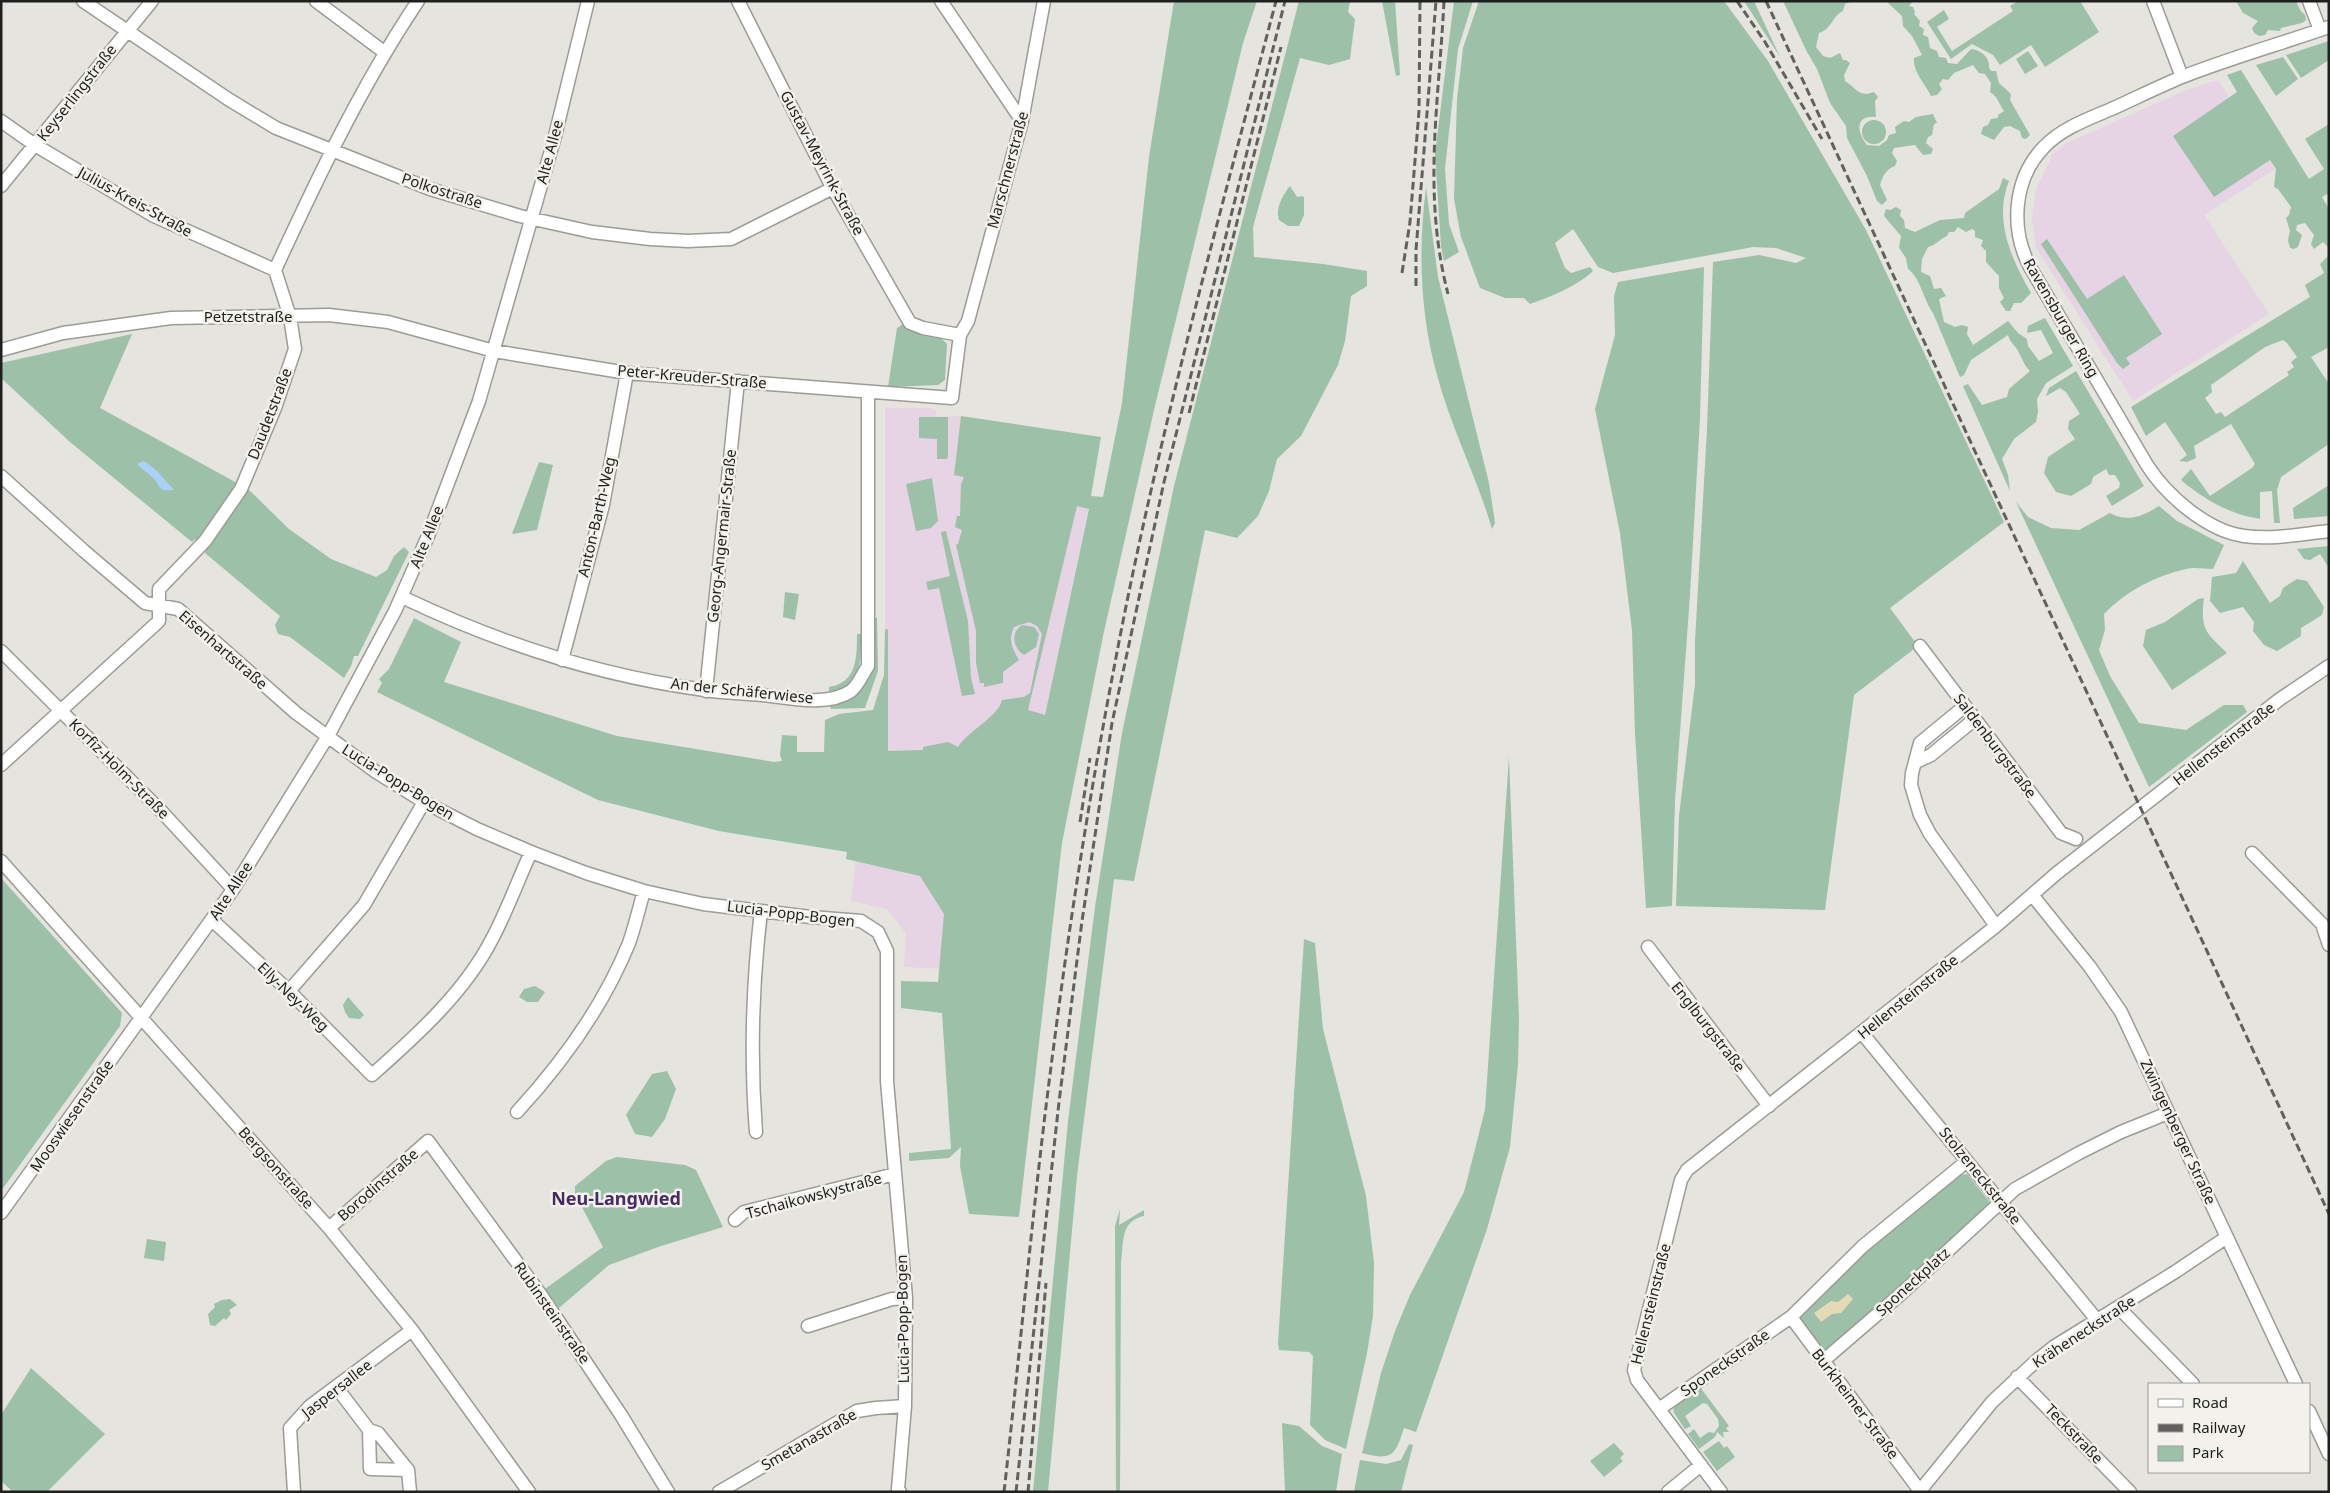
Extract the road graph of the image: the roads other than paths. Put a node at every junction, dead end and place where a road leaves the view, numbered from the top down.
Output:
1 (83, 1) edge
2 (152, 1) edge
3 (316, 1) edge
4 (418, 1) edge
5 (588, 1) edge
6 (738, 1) edge
7 (940, 1) edge
8 (1044, 1) edge
9 (2153, 1) edge
10 (2308, 1) edge
11 (2325, 28) edge
12 (126, 31) junction
13 (384, 52) junction
14 (2182, 77) junction
15 (1, 121) edge
16 (1022, 121) junction
17 (36, 145) junction
18 (331, 151) junction
19 (1, 186) edge
20 (833, 188) junction
21 (532, 218) junction
22 (275, 270) junction
23 (290, 317) junction
24 (960, 335) junction
25 (1, 350) edge
26 (494, 351) junction
27 (626, 373) junction
28 (738, 381) junction
29 (868, 393) junction
30 (891, 394) joint
31 (1, 476) edge
32 (2329, 531) edge
33 (402, 597) junction
34 (160, 606) junction
35 (1920, 646) dead end
36 (1, 651) edge
37 (562, 660) junction
38 (2329, 666) edge
39 (706, 690) junction
40 (1965, 706) junction
41 (60, 709) junction
42 (1975, 719) junction
43 (328, 736) junction
44 (1916, 762) junction
45 (1, 765) edge
46 (424, 802) junction
47 (2076, 839) dead end
48 (531, 852) junction
49 (2252, 853) dead end
50 (1, 860) edge
51 (233, 889) junction
52 (644, 891) junction
53 (2033, 896) junction
54 (761, 911) junction
55 (212, 920) junction
56 (2325, 921) edge
57 (1996, 926) junction
58 (2329, 945) edge
59 (1648, 947) dead end
60 (289, 990) junction
61 (141, 1018) junction
62 (1862, 1033) junction
63 (1769, 1106) junction
64 (517, 1112) dead end
65 (2168, 1114) junction
66 (756, 1132) dead end
67 (428, 1142) joint
68 (1967, 1161) junction
69 (895, 1174) junction
70 (2001, 1202) junction
71 (1, 1213) edge
72 (735, 1220) dead end
73 (329, 1228) junction
74 (2227, 1237) junction
75 (906, 1298) junction
76 (2119, 1308) junction
77 (1791, 1317) junction
78 (2097, 1320) junction
79 (808, 1326) dead end
80 (412, 1330) junction
81 (1823, 1361) junction
82 (2017, 1377) junction
83 (2192, 1383) edge
84 (2296, 1383) edge
85 (336, 1388) junction
86 (904, 1406) junction
87 (1659, 1409) junction
88 (2310, 1413) edge
89 (369, 1430) junction
90 (2329, 1454) edge
91 (1701, 1465) junction
92 (408, 1470) junction
93 (1919, 1491) edge
94 (294, 1492) edge
95 (410, 1492) edge
96 (530, 1492) edge
97 (668, 1492) edge
98 (719, 1492) edge
99 (900, 1492) edge
100 (1668, 1492) edge
101 (1722, 1492) edge
102 (2130, 1492) edge

1 - 12 street, Polkostraße
2 - 12 street, Keyserlingstraße
3 - 13 street
4 - 13 street
5 - 21 street, Alte Allee
6 - 20 street, Gustav-Meyrink-Straße
7 - 16 street
8 - 16 street, Marschnerstraße
9 - 14 street
10 - 11 street
11 - 14 street, Ravensburger Ring
12 - 17 street, Keyserlingstraße
12 - 18 street, Polkostraße
13 - 18 street
14 - 32 street, Ravensburger Ring
15 - 17 street, Julius-Kreis-Straße
16 - 24 street, Marschnerstraße
17 - 19 street, Keyserlingstraße
17 - 22 street, Julius-Kreis-Straße
18 - 21 street, Polkostraße
18 - 22 street
20 - 21 street, Polkostraße
20 - 24 street, Gustav-Meyrink-Straße
21 - 26 street, Alte Allee
22 - 23 street, Daudetstraße
23 - 25 street, Petzetstraße
23 - 26 street, Petzetstraße
23 - 34 street, Daudetstraße
24 - 30 street, Marschnerstraße
26 - 27 street, Peter-Kreuder-Straße
26 - 33 street, Alte Allee
27 - 28 street, Peter-Kreuder-Straße
27 - 37 street, Anton-Barth-Weg
28 - 29 street, Peter-Kreuder-Straße
28 - 39 street, Georg-Angermair-Straße
29 - 30 street, Peter-Kreuder-Straße
29 - 39 street, An der Schäferwiese
31 - 34 street, Eisenhartstraße
33 - 37 street, An der Schäferwiese
33 - 43 street, Alte Allee
34 - 41 street, Daudetstraße
34 - 43 street, Eisenhartstraße
35 - 40 street, Saldenburgstraße
36 - 41 street, Korfiz-Holm-Straße
37 - 39 street, An der Schäferwiese
38 - 53 street, Hellensteinstraße
40 - 42 street, Saldenburgstraße
40 - 44 street
41 - 45 street, Daudetstraße
41 - 51 street, Korfiz-Holm-Straße
42 - 44 street
42 - 47 street, Saldenburgstraße
43 - 46 street, Lucia-Popp-Bogen
43 - 51 street, Alte Allee
44 - 57 street
46 - 48 street, Lucia-Popp-Bogen
46 - 60 street
48 - 52 street, Lucia-Popp-Bogen
48 - 60 street, Elly-Ney-Weg
49 - 56 street
50 - 61 street, Bergsonstraße
51 - 55 street, Alte Allee
52 - 54 street, Lucia-Popp-Bogen
52 - 64 street
53 - 57 street, Hellensteinstraße
53 - 65 street, Zwingenberger Straße
54 - 66 street
54 - 69 street, Lucia-Popp-Bogen
55 - 60 street, Elly-Ney-Weg
55 - 61 street, Alte Allee
56 - 58 street
57 - 62 street, Hellensteinstraße
59 - 63 street, Englburgstraße
61 - 71 street, Mooswiesenstraße
61 - 73 street, Bergsonstraße
62 - 63 street, Hellensteinstraße
62 - 68 street, Stolzeneckstraße
63 - 87 street, Hellensteinstraße
65 - 70 street, Sponeckplatz
65 - 74 street, Zwingenberger Straße
67 - 73 street, Borodinstraße
67 - 97 street, Rubinsteinstraße
68 - 70 street, Stolzeneckstraße
68 - 77 street
69 - 72 street, Tschaikowskystraße
69 - 75 street, Lucia-Popp-Bogen
70 - 78 street, Stolzeneckstraße
70 - 81 street, Sponeckplatz
73 - 80 street, Bergsonstraße
74 - 76 street, Kräheneckstraße
74 - 84 street, Zwingenberger Straße
75 - 79 street
75 - 86 street, Lucia-Popp-Bogen
76 - 78 street, Kräheneckstraße
76 - 83 street
77 - 81 street, Burkheimer Straße
77 - 87 street, Sponeckstraße
78 - 82 street, Kräheneckstraße
80 - 85 street, Jaspersallee
80 - 96 street, Bergsonstraße
81 - 93 street, Burkheimer Straße
82 - 93 street, Kräheneckstraße
82 - 102 street, Teckstraße
85 - 89 street
85 - 94 street, Jaspersallee
86 - 98 street, Smetanastraße
86 - 99 street, Lucia-Popp-Bogen
87 - 91 street, Hellensteinstraße
88 - 90 street
89 - 92 street
89 - 92 street
91 - 100 street
91 - 101 street, Hellensteinstraße
92 - 95 street

